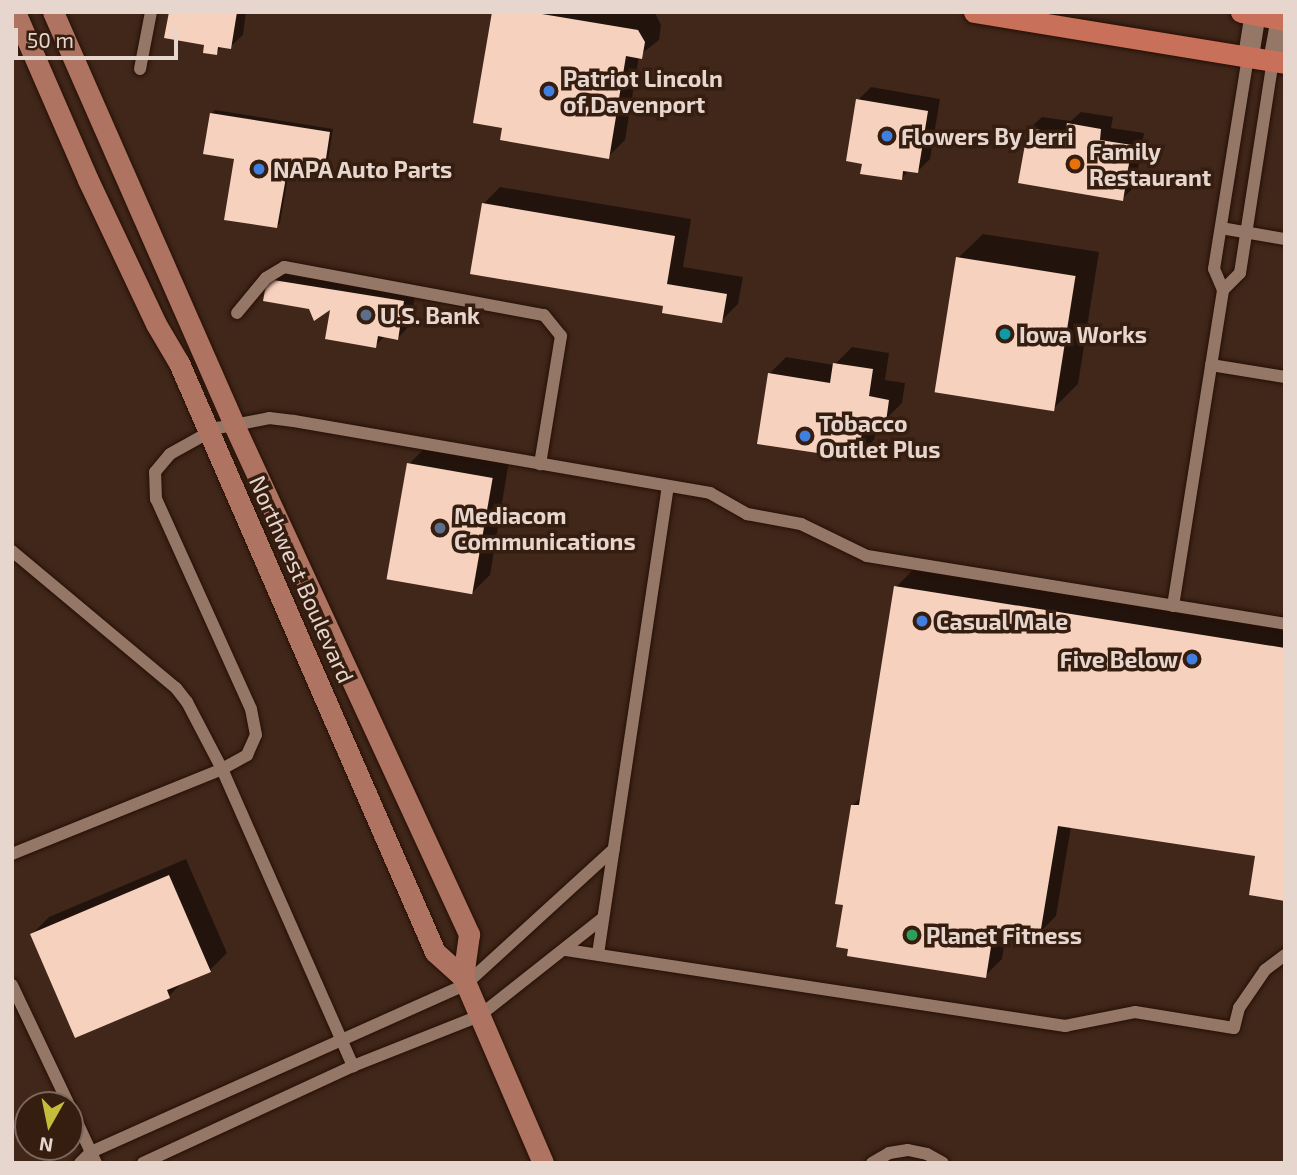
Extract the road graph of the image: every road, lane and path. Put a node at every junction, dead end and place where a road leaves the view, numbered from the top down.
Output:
1 (15, 12) edge
2 (151, 12) edge
3 (974, 12) edge
4 (1250, 13) edge
5 (1282, 17) edge
6 (57, 18) edge
7 (1248, 56) junction
8 (1279, 62) edge
9 (140, 69) dead end
10 (1221, 228) junction
11 (1246, 232) junction
12 (1285, 239) edge
13 (1223, 290) junction
14 (237, 313) dead end
15 (1211, 365) junction
16 (1285, 377) edge
17 (234, 425) junction
18 (209, 432) junction
19 (540, 464) junction
20 (668, 487) junction
21 (12, 551) edge
22 (1173, 606) junction
23 (1285, 624) edge
24 (222, 769) junction
25 (614, 849) junction
26 (12, 854) edge
27 (603, 918) junction
28 (566, 950) junction
29 (598, 954) junction
30 (1285, 954) edge
31 (465, 981) junction
32 (12, 985) edge
33 (479, 1016) junction
34 (341, 1038) junction
35 (353, 1066) junction
36 (63, 1091) edge
37 (84, 1136) edge
38 (94, 1157) edge
39 (80, 1163) edge
40 (143, 1163) edge
41 (543, 1163) edge
42 (872, 1163) edge
43 (943, 1163) edge

1 - 18 main road, Northwest Boulevard
2 - 9 lane
3 - 7 main road
4 - 5 main road
4 - 7 street
5 - 8 street
6 - 17 main road
7 - 8 main road
7 - 10 lane
8 - 11 lane
10 - 11 lane
10 - 13 lane
11 - 12 lane
11 - 13 lane
13 - 15 lane
14 - 19 lane
15 - 16 lane
15 - 22 lane
17 - 18 lane
17 - 19 lane
17 - 31 main road
18 - 24 lane
18 - 31 main road, Northwest Boulevard
19 - 20 lane
20 - 22 lane
20 - 25 lane
21 - 24 lane
22 - 23 lane
24 - 26 lane
24 - 34 lane
25 - 27 lane
25 - 31 lane
27 - 28 lane
27 - 29 lane
28 - 29 lane
28 - 33 lane
29 - 30 lane
31 - 33 main road, Northwest Boulevard
31 - 34 lane
32 - 36 lane
33 - 35 lane
33 - 41 main road, Northwest Boulevard
34 - 35 lane
34 - 38 lane
35 - 40 lane
37 - 38 lane
38 - 39 lane
42 - 43 lane

